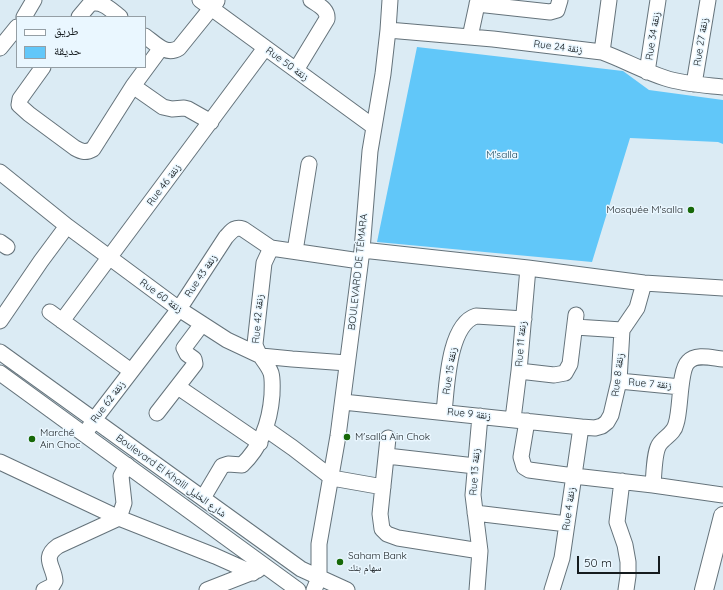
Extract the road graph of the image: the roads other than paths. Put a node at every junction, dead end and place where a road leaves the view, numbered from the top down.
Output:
1 (34, 0) edge
2 (311, 0) edge
3 (390, 0) edge
4 (560, 0) edge
5 (609, 0) edge
6 (658, 0) edge
7 (708, 0) edge
8 (478, 2) edge
9 (209, 3) edge
10 (25, 16) edge
11 (80, 16) edge
12 (119, 16) edge
13 (16, 28) edge
14 (388, 30) junction
15 (146, 37) edge
16 (470, 37) junction
17 (0, 48) edge
18 (161, 48) junction
19 (265, 48) junction
20 (602, 52) junction
21 (42, 68) edge
22 (296, 70) junction
23 (647, 72) junction
24 (694, 84) junction
25 (133, 86) junction
26 (723, 87) edge
27 (211, 122) junction
28 (374, 127) junction
29 (309, 164) dead end
30 (0, 172) edge
31 (67, 226) junction
32 (272, 248) junction
33 (295, 251) junction
34 (361, 256) junction
35 (109, 257) junction
36 (528, 268) junction
37 (644, 283) junction
38 (723, 288) edge
39 (179, 309) junction
40 (50, 312) dead end
41 (524, 319) junction
42 (0, 321) edge
43 (62, 321) junction
44 (202, 324) junction
45 (622, 330) junction
46 (0, 352) edge
47 (260, 356) junction
48 (723, 359) edge
49 (347, 363) junction
50 (131, 371) junction
51 (519, 371) junction
52 (0, 373) edge
53 (619, 381) junction
54 (178, 386) junction
55 (681, 387) junction
56 (343, 402) junction
57 (444, 412) junction
58 (157, 413) dead end
59 (480, 416) junction
60 (94, 420) junction
61 (520, 420) junction
62 (588, 427) junction
63 (266, 429) junction
64 (85, 434) junction
65 (388, 438) dead end
66 (260, 443) junction
67 (387, 456) junction
68 (0, 462) edge
69 (127, 465) junction
70 (475, 466) junction
71 (574, 476) junction
72 (332, 478) junction
73 (622, 481) junction
74 (653, 485) junction
75 (383, 488) junction
76 (723, 495) edge
77 (203, 498) junction
78 (475, 513) junction
79 (723, 516) edge
80 (119, 518) junction
81 (567, 524) junction
82 (319, 544) junction
83 (480, 551) junction
84 (301, 569) junction
85 (259, 570) junction
86 (317, 584) edge
87 (294, 589) edge
88 (44, 590) edge
89 (207, 590) edge
90 (347, 590) edge
91 (477, 590) edge
92 (552, 590) edge
93 (626, 590) edge
94 (704, 590) edge

1 - 10 street
2 - 22 street
3 - 14 street, BOULEVARD DE TÉMARA
4 - 8 street
5 - 20 street
6 - 23 street, Rue 34 زنقة
7 - 24 street, Rue 27 زنقة
8 - 16 street
9 - 18 street
9 - 19 street, Rue 50 زنقة
11 - 12 street
13 - 17 street
14 - 16 street, Rue 24 زنقة
14 - 28 street, BOULEVARD DE TÉMARA
15 - 18 street
16 - 20 street, Rue 24 زنقة
18 - 25 street
19 - 22 street, Rue 50 زنقة
19 - 27 street, Rue 46 زنقة
20 - 23 street, Rue 24 زنقة
21 - 25 street
22 - 28 street, Rue 50 زنقة
23 - 24 street, Rue 24 زنقة
24 - 26 street, Rue 24 زنقة
25 - 27 street
27 - 35 street, Rue 46 زنقة
28 - 34 street, BOULEVARD DE TÉMARA
29 - 33 street
30 - 31 street, Rue 60 زنقة
31 - 35 street, Rue 60 زنقة
31 - 42 street
32 - 33 street
32 - 39 street, Rue 43 زنقة
32 - 47 street, Rue 42 زنقة
33 - 34 street
34 - 36 street
34 - 49 street, BOULEVARD DE TÉMARA
35 - 39 street, Rue 60 زنقة
35 - 43 street, Rue 46 زنقة
36 - 37 street
36 - 41 street, Rue 11 زنقة
37 - 38 street
37 - 45 street
39 - 44 street, Rue 60 زنقة
39 - 50 street, Rue 43 زنقة
40 - 43 street
41 - 51 street, Rue 11 زنقة
41 - 57 street, Rue 15 زنقة
43 - 50 street
44 - 47 street, Rue 60 زنقة
44 - 54 street
45 - 51 street
45 - 53 street, Rue 8 زنقة
46 - 60 street, Boulevard El Khalil شارع الخليل
47 - 49 street, Rue 60 زنقة
47 - 63 street, Rue 42 زنقة
48 - 55 street
49 - 56 street, BOULEVARD DE TÉMARA
50 - 60 street, Rue 62 زنقة
51 - 61 street, Rue 11 زنقة
52 - 64 street, Boulevard El Khalil شارع الخليل
53 - 55 street, Rue 7 زنقة
53 - 62 street, Rue 8 زنقة
54 - 58 street
54 - 66 street
55 - 74 street
56 - 57 street, Rue 9 زنقة
56 - 72 street, BOULEVARD DE TÉMARA
57 - 59 street, Rue 9 زنقة
59 - 61 street, Rue 9 زنقة
59 - 70 street, Rue 13 زنقة
60 - 64 street, Rue 62 زنقة
60 - 77 street, Boulevard El Khalil شارع الخليل
61 - 62 street, Rue 9 زنقة
61 - 71 street, Rue 11 زنقة
62 - 71 street, Rue 4 زنقة
63 - 66 street, Rue 42 زنقة
63 - 72 street
64 - 69 street, Boulevard El Khalil شارع الخليل
65 - 67 street
66 - 77 street, Rue 42 زنقة
67 - 70 street
67 - 75 street
68 - 80 street
69 - 80 street
69 - 85 street, Boulevard El Khalil شارع الخليل
70 - 78 street, Rue 13 زنقة
71 - 73 street
71 - 81 street, Rue 4 زنقة
72 - 75 street
72 - 82 street, BOULEVARD DE TÉMARA
73 - 74 street
73 - 93 street
74 - 76 street
75 - 83 street
77 - 84 street, Boulevard El Khalil شارع الخليل
78 - 81 street
78 - 83 street, Rue 13 زنقة
79 - 94 main road
80 - 85 street
80 - 88 street
81 - 92 street, Rue 4 زنقة
82 - 84 street, BOULEVARD DE TÉMARA
82 - 86 street, BOULEVARD DE TÉMARA
83 - 91 street, Rue 13 زنقة
84 - 86 street, Boulevard El Khalil شارع الخليل
84 - 87 street, BOULEVARD DE TÉMARA
85 - 87 street, Boulevard El Khalil شارع الخليل
85 - 89 street
86 - 90 street, Boulevard El Khalil شارع الخليل

